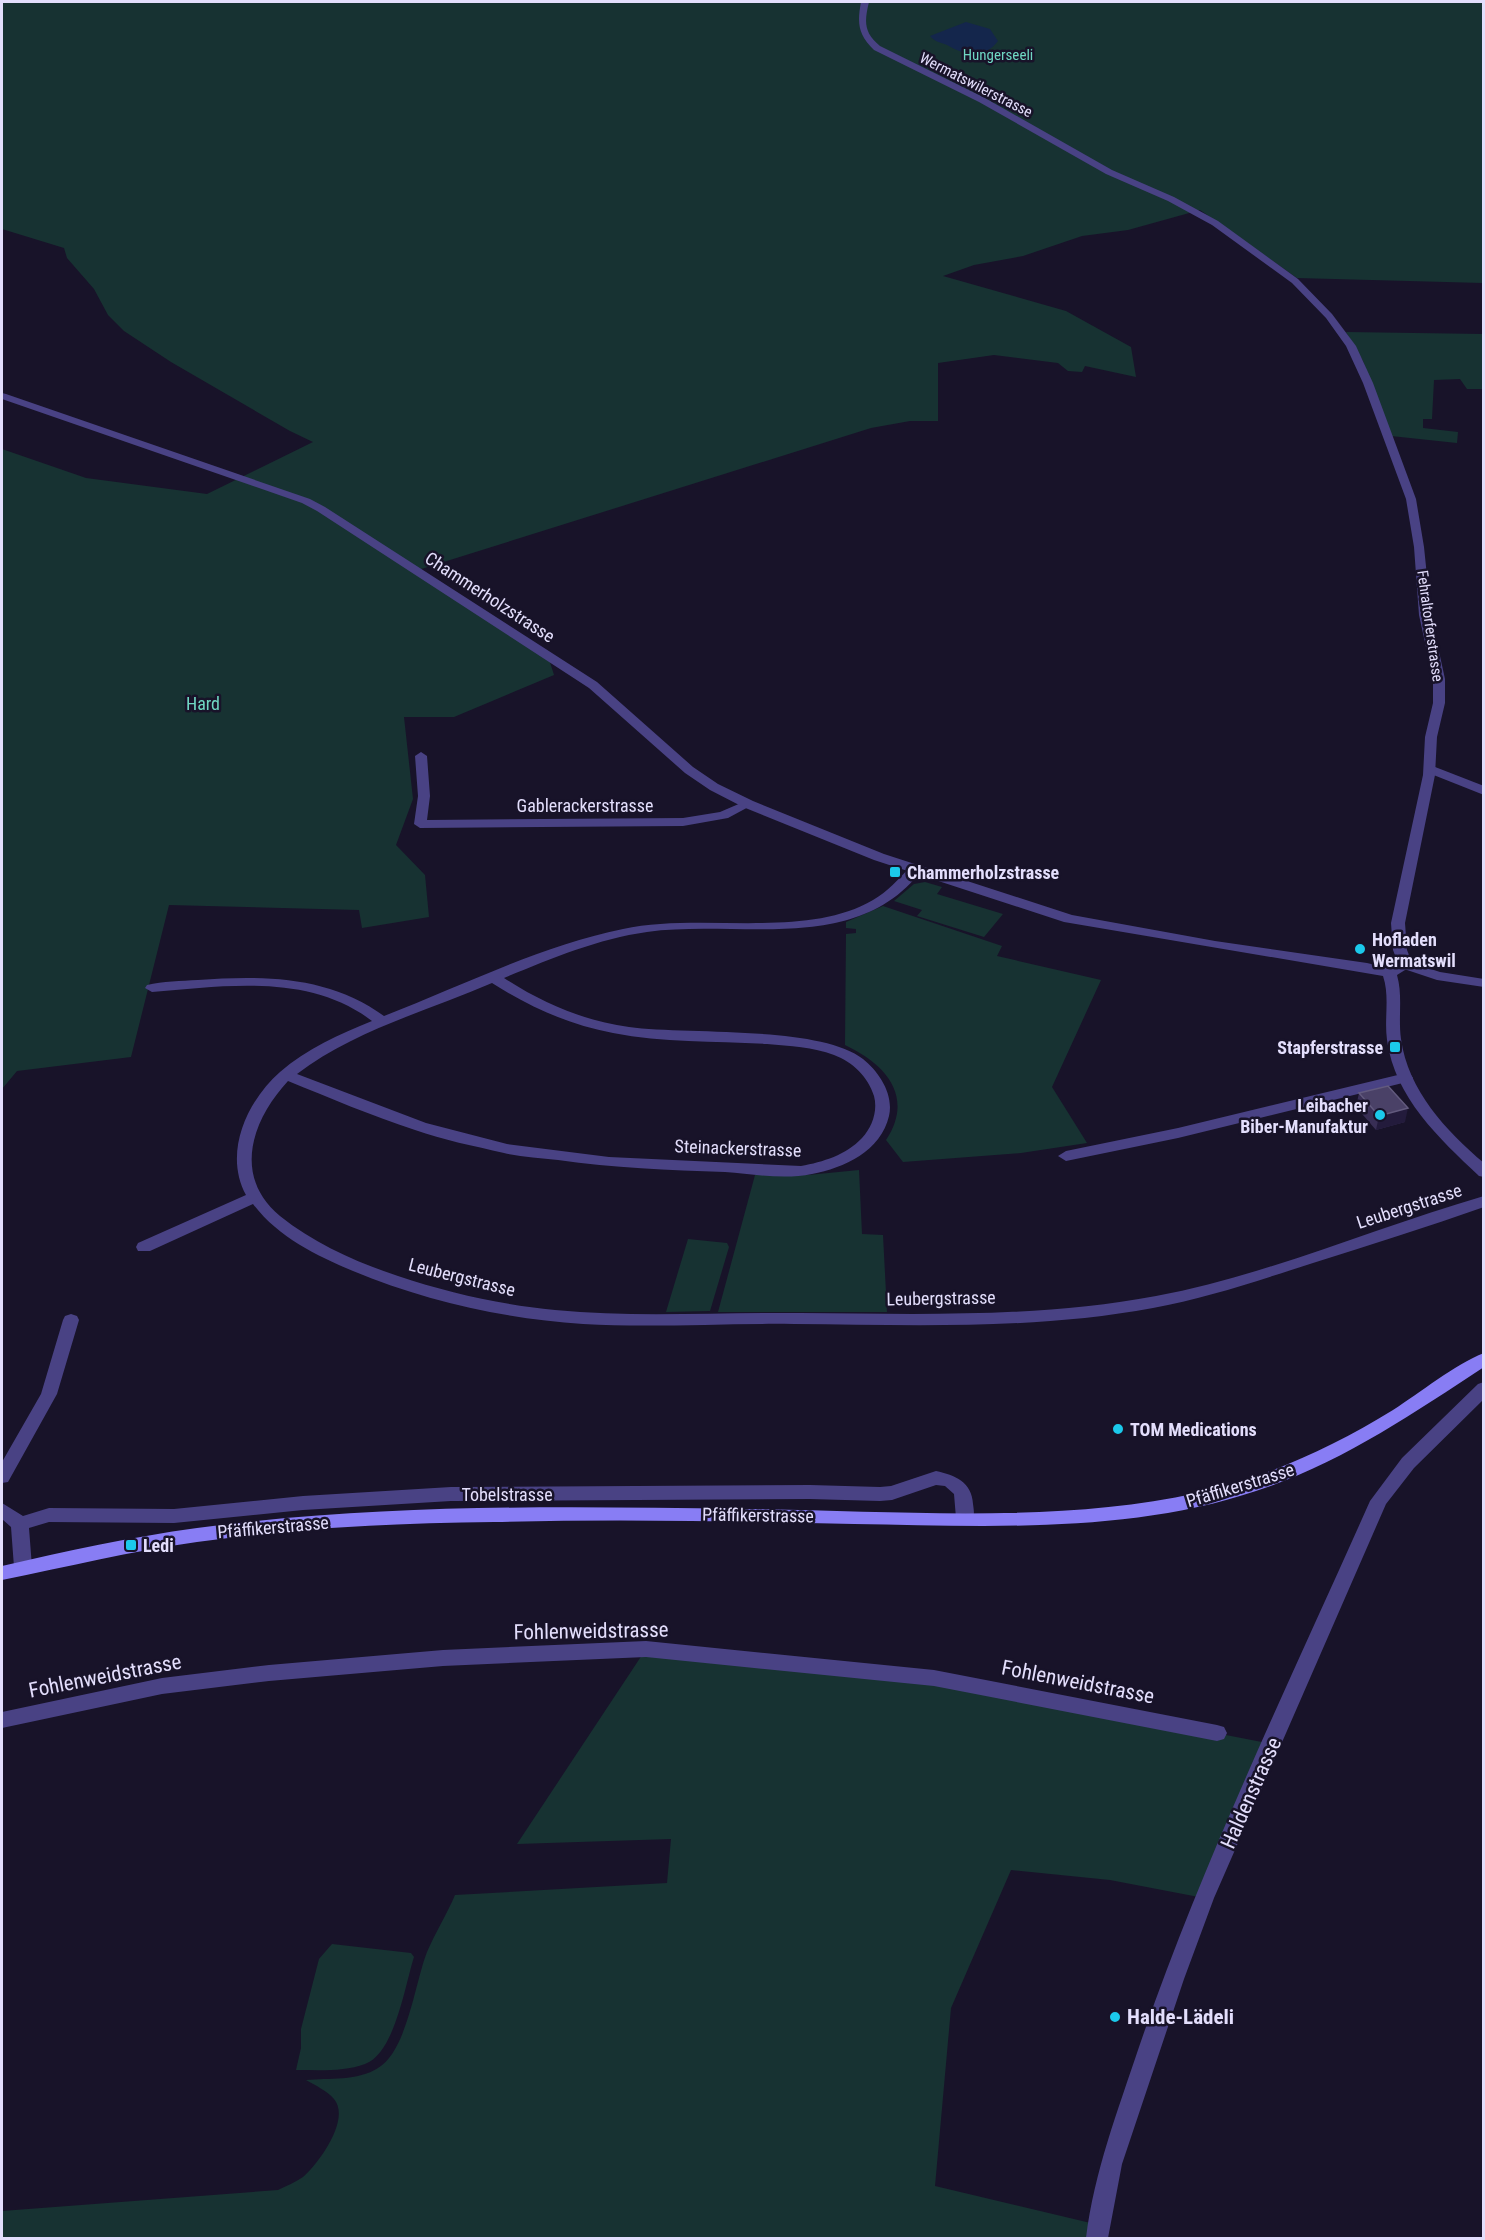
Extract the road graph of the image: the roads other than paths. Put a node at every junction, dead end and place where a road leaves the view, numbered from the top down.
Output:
1 (865, 2) edge
2 (1109, 172) joint
3 (2, 396) edge
4 (421, 756) dead end
5 (1430, 769) junction
6 (1484, 791) edge
7 (748, 804) junction
8 (915, 870) junction
9 (1406, 965) junction
10 (1389, 973) junction
11 (494, 978) junction
12 (1484, 983) edge
13 (152, 988) dead end
14 (384, 1023) junction
15 (285, 1075) junction
16 (1406, 1078) junction
17 (1066, 1156) dead end
18 (1484, 1172) edge
19 (255, 1197) junction
20 (1484, 1201) edge
21 (144, 1247) dead end
22 (71, 1320) dead end
23 (1484, 1359) edge
24 (1484, 1388) edge
25 (2, 1477) edge
26 (2, 1510) edge
27 (965, 1518) junction
28 (20, 1524) junction
29 (23, 1567) junction
30 (2, 1573) edge
31 (2, 1720) edge
32 (1217, 1732) dead end
33 (1097, 2238) edge

1 - 2 street, Wermatswilerstrasse
2 - 5 street, Fehraltorferstrasse
3 - 7 street, Chammerholzstrasse
4 - 7 street, Gablerackerstrasse
5 - 6 street
5 - 9 street, Fehraltorferstrasse
7 - 8 street, Chammerholzstrasse
8 - 10 street, Chammerholzstrasse
8 - 11 street, Leubergstrasse
9 - 10 street
9 - 12 street
10 - 16 street
11 - 14 street, Leubergstrasse
11 - 15 street, Steinackerstrasse
13 - 14 street
14 - 15 street, Leubergstrasse
15 - 19 street, Leubergstrasse
16 - 17 street
16 - 18 street
19 - 20 street, Leubergstrasse
19 - 21 street
22 - 25 street
23 - 27 main road, Pfäffikerstrasse
24 - 33 street, Haldenstrasse
26 - 28 street
27 - 28 street, Tobelstrasse
27 - 29 main road, Pfäffikerstrasse
28 - 29 street
29 - 30 main road, Pfäffikerstrasse
31 - 32 street, Fohlenweidstrasse

